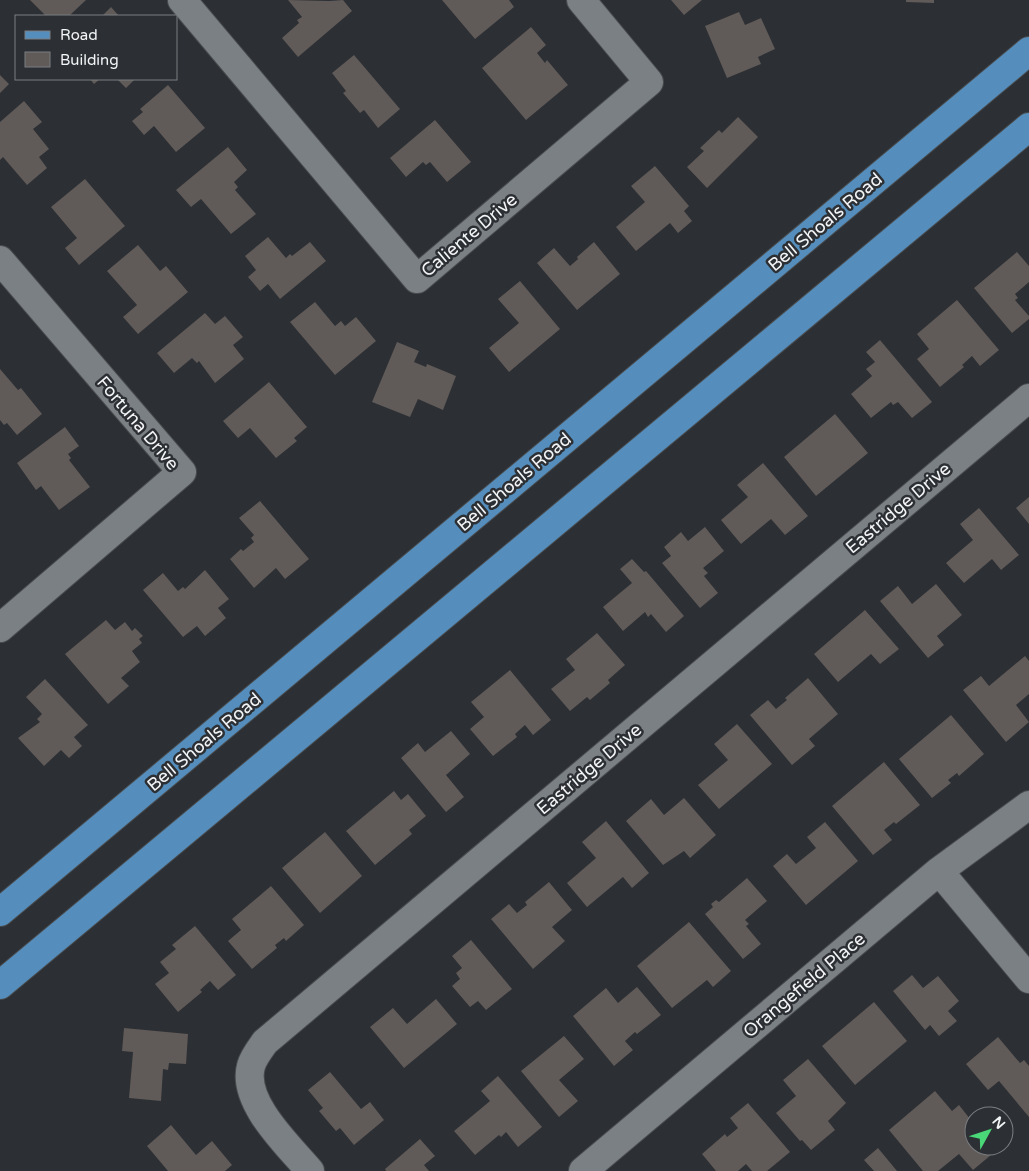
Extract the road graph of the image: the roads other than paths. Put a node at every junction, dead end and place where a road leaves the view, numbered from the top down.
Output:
1 (182, 0) edge
2 (581, 0) edge
3 (1029, 51) edge
4 (1029, 127) edge
5 (0, 260) edge
6 (1029, 398) edge
7 (0, 628) edge
8 (1029, 805) edge
9 (939, 871) junction
10 (0, 912) edge
11 (1029, 979) edge
12 (0, 985) edge
13 (310, 1171) edge
14 (583, 1171) edge

1 - 2 street, Caliente Drive
3 - 10 main road, Bell Shoals Road
4 - 12 main road
5 - 7 street, Fortuna Drive
6 - 13 street, Eastridge Drive
8 - 9 street, Orangefield Place
9 - 11 street
9 - 14 street, Orangefield Place

